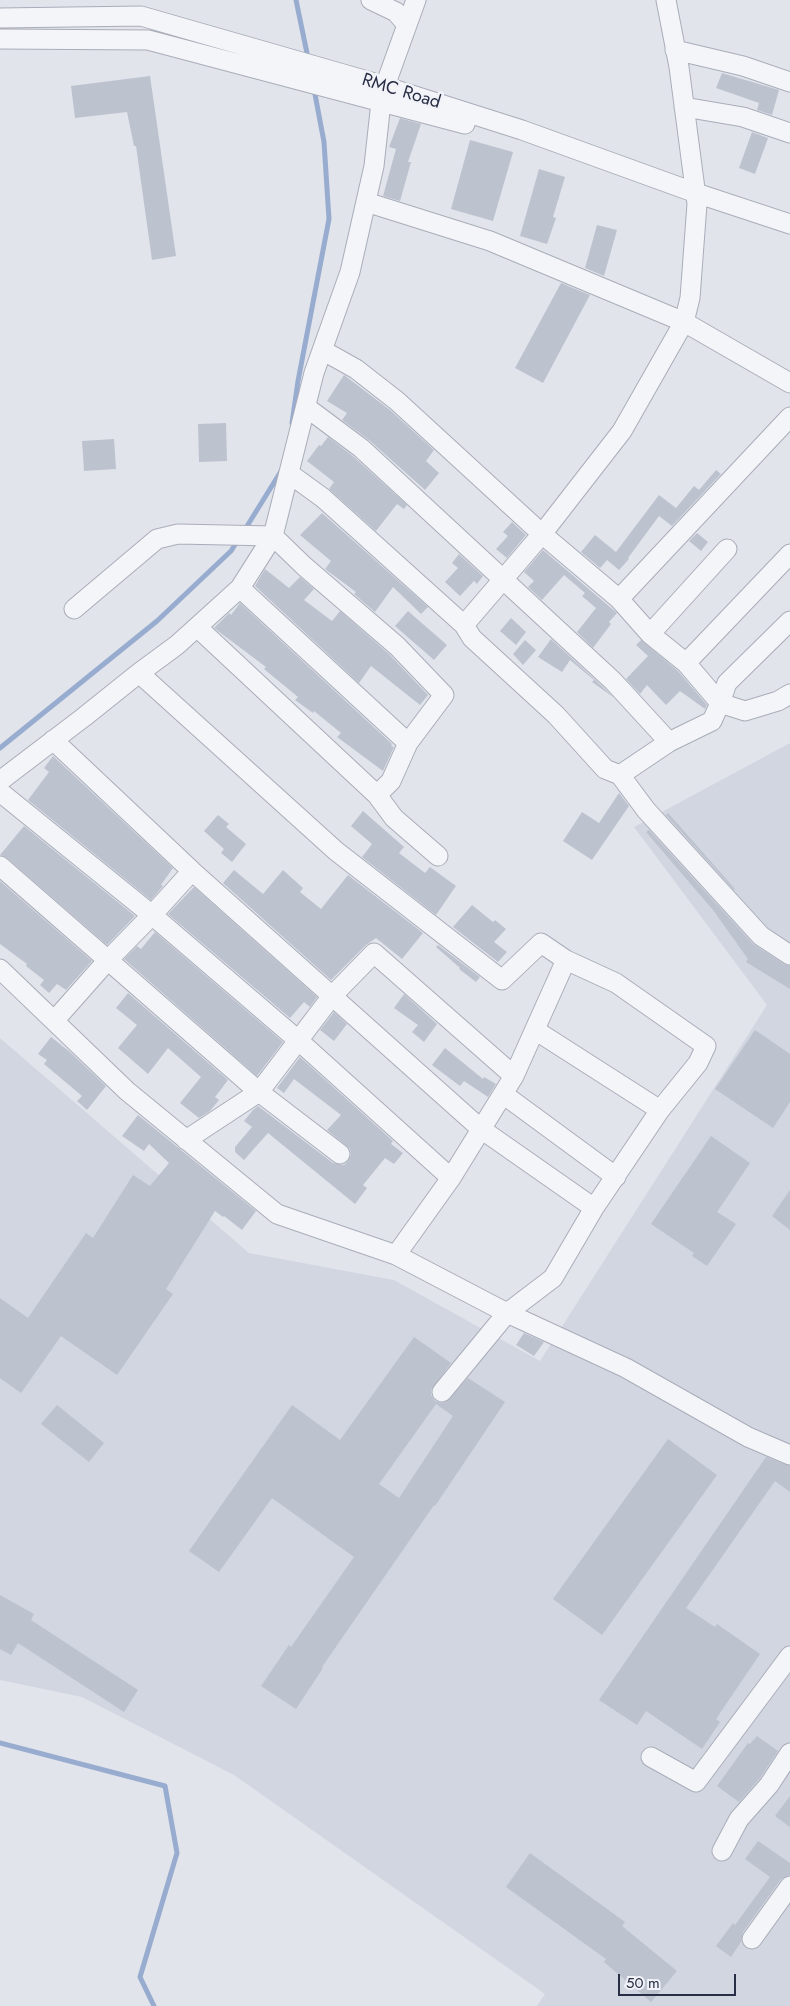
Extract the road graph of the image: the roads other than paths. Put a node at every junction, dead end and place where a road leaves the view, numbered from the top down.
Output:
1 (371, 0) edge
2 (416, 0) edge
3 (666, 0) edge
4 (0, 18) edge
5 (407, 25) junction
6 (0, 39) edge
7 (676, 50) junction
8 (790, 82) edge
9 (383, 94) junction
10 (684, 107) junction
11 (790, 133) edge
12 (696, 199) junction
13 (366, 202) junction
14 (790, 224) edge
15 (790, 234) edge
16 (684, 322) junction
17 (322, 350) junction
18 (790, 382) edge
19 (306, 407) junction
20 (790, 417) edge
21 (290, 474) junction
22 (542, 534) junction
23 (273, 536) junction
24 (727, 549) dead end
25 (790, 554) edge
26 (503, 581) junction
27 (240, 588) junction
28 (619, 599) junction
29 (74, 609) dead end
30 (790, 621) edge
31 (464, 625) junction
32 (197, 627) junction
33 (650, 634) junction
34 (686, 663) junction
35 (139, 673) junction
36 (790, 694) edge
37 (720, 703) junction
38 (53, 740) junction
39 (669, 742) junction
40 (408, 743) junction
41 (620, 775) junction
42 (0, 781) edge
43 (0, 792) edge
44 (377, 795) junction
45 (438, 856) dead end
46 (0, 866) edge
47 (192, 871) junction
48 (152, 915) junction
49 (790, 956) edge
50 (566, 960) junction
51 (106, 961) junction
52 (0, 969) edge
53 (332, 996) junction
54 (54, 1021) junction
55 (535, 1030) junction
56 (299, 1041) junction
57 (514, 1076) junction
58 (259, 1092) junction
59 (503, 1094) junction
60 (660, 1110) junction
61 (481, 1129) junction
62 (186, 1140) junction
63 (340, 1154) dead end
64 (616, 1177) junction
65 (451, 1178) junction
66 (594, 1208) junction
67 (396, 1255) junction
68 (507, 1313) junction
69 (442, 1392) dead end
70 (790, 1455) edge
71 (790, 1656) edge
72 (790, 1754) edge
73 (651, 1757) dead end
74 (722, 1851) dead end
75 (790, 1886) edge
76 (752, 1939) dead end

1 - 5 street
2 - 5 street
3 - 7 street
4 - 9 street, RMC Road
5 - 9 street
6 - 9 street, RMC Road
7 - 8 street
7 - 10 street
9 - 12 street, RMC Road
9 - 13 street
10 - 11 street
10 - 12 street
12 - 14 street, RMC Road
12 - 15 street, RMC Road
12 - 16 street
13 - 16 street
13 - 17 street
16 - 18 street
16 - 22 street
17 - 19 street
17 - 22 street
19 - 21 street
19 - 26 street
20 - 28 street
21 - 23 street
21 - 31 street
22 - 26 street
22 - 28 street
23 - 27 street
23 - 29 street
23 - 40 street
24 - 33 street
25 - 34 street
26 - 31 street
26 - 39 street
27 - 32 street
27 - 40 street
28 - 33 street
30 - 37 street
31 - 41 street
32 - 35 street
32 - 44 street
33 - 34 street
34 - 37 street
35 - 38 street
35 - 50 street
36 - 37 street
37 - 39 street
38 - 42 street
38 - 47 street
39 - 41 street
40 - 44 street
41 - 49 street
43 - 48 street
44 - 45 street
46 - 51 street
47 - 48 street
47 - 53 street
48 - 51 street
48 - 56 street
50 - 55 street
50 - 60 street
51 - 54 street
51 - 58 street
52 - 54 street
53 - 56 street
53 - 57 street
53 - 61 street
54 - 62 street
55 - 57 street
55 - 60 street
56 - 58 street
56 - 65 street
57 - 59 street
58 - 62 street
58 - 63 street
59 - 61 street
59 - 64 street
60 - 64 street
61 - 65 street
61 - 66 street
62 - 67 street
64 - 66 street
65 - 67 street
66 - 68 street
67 - 68 street
68 - 69 street
68 - 70 street
71 - 73 street
72 - 74 street
75 - 76 street

